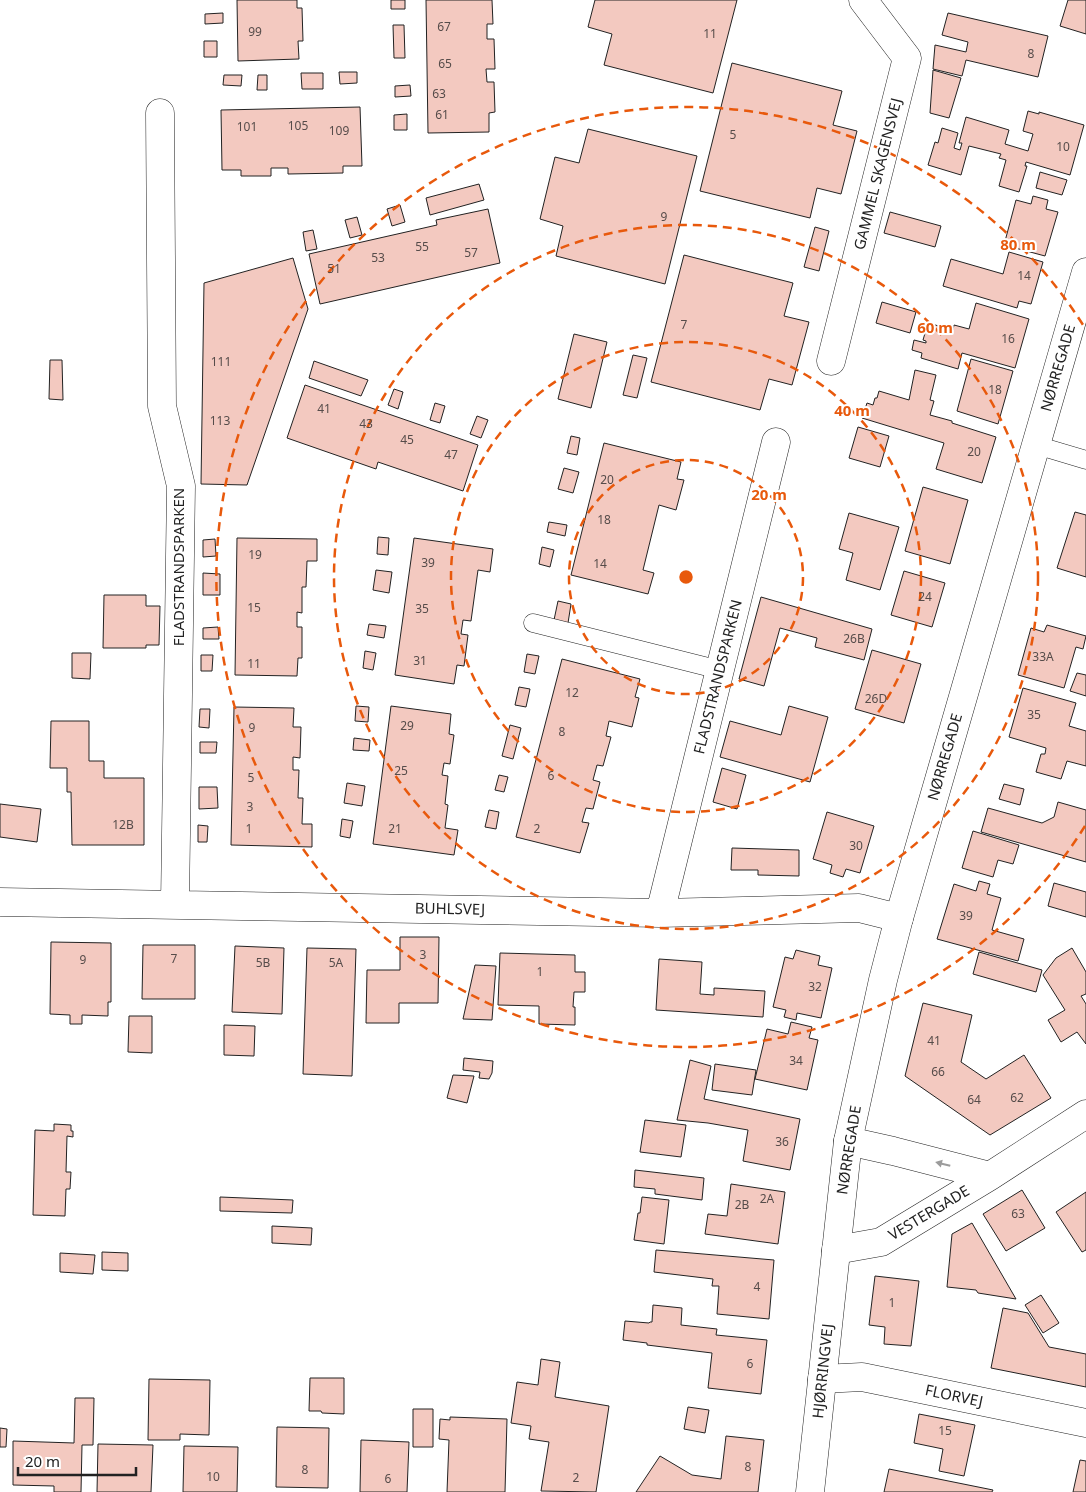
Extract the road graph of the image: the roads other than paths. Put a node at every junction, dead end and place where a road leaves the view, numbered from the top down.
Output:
1 (863, 0) edge
2 (160, 113) dead end
3 (1086, 272) edge
4 (831, 361) dead end
5 (776, 442) dead end
6 (1036, 445) junction
7 (1086, 460) edge
8 (534, 623) dead end
9 (720, 670) junction
10 (0, 902) edge
11 (176, 904) junction
12 (660, 913) junction
13 (899, 918) junction
14 (1086, 1114) edge
15 (848, 1142) junction
16 (990, 1176) junction
17 (836, 1250) junction
18 (822, 1379) junction
19 (1086, 1423) edge
20 (810, 1492) edge

1 - 4 street, GAMMEL SKAGENSVEJ
2 - 11 street, FLADSTRANDSPARKEN
3 - 6 street, NØRREGADE
5 - 9 street, FLADSTRANDSPARKEN
6 - 7 lane
6 - 13 street, NØRREGADE
8 - 9 lane
9 - 12 street, FLADSTRANDSPARKEN
10 - 11 street, BUHLSVEJ
11 - 12 street, BUHLSVEJ
12 - 13 street, BUHLSVEJ
13 - 15 street, NØRREGADE
14 - 16 street, VESTERGADE
16 -> 15 street, VESTERGADE
15 - 17 street, NØRREGADE
16 - 17 street, VESTERGADE
17 - 18 street, HJØRRINGVEJ
18 - 19 street, FLORVEJ
18 - 20 street, HJØRRINGVEJ

